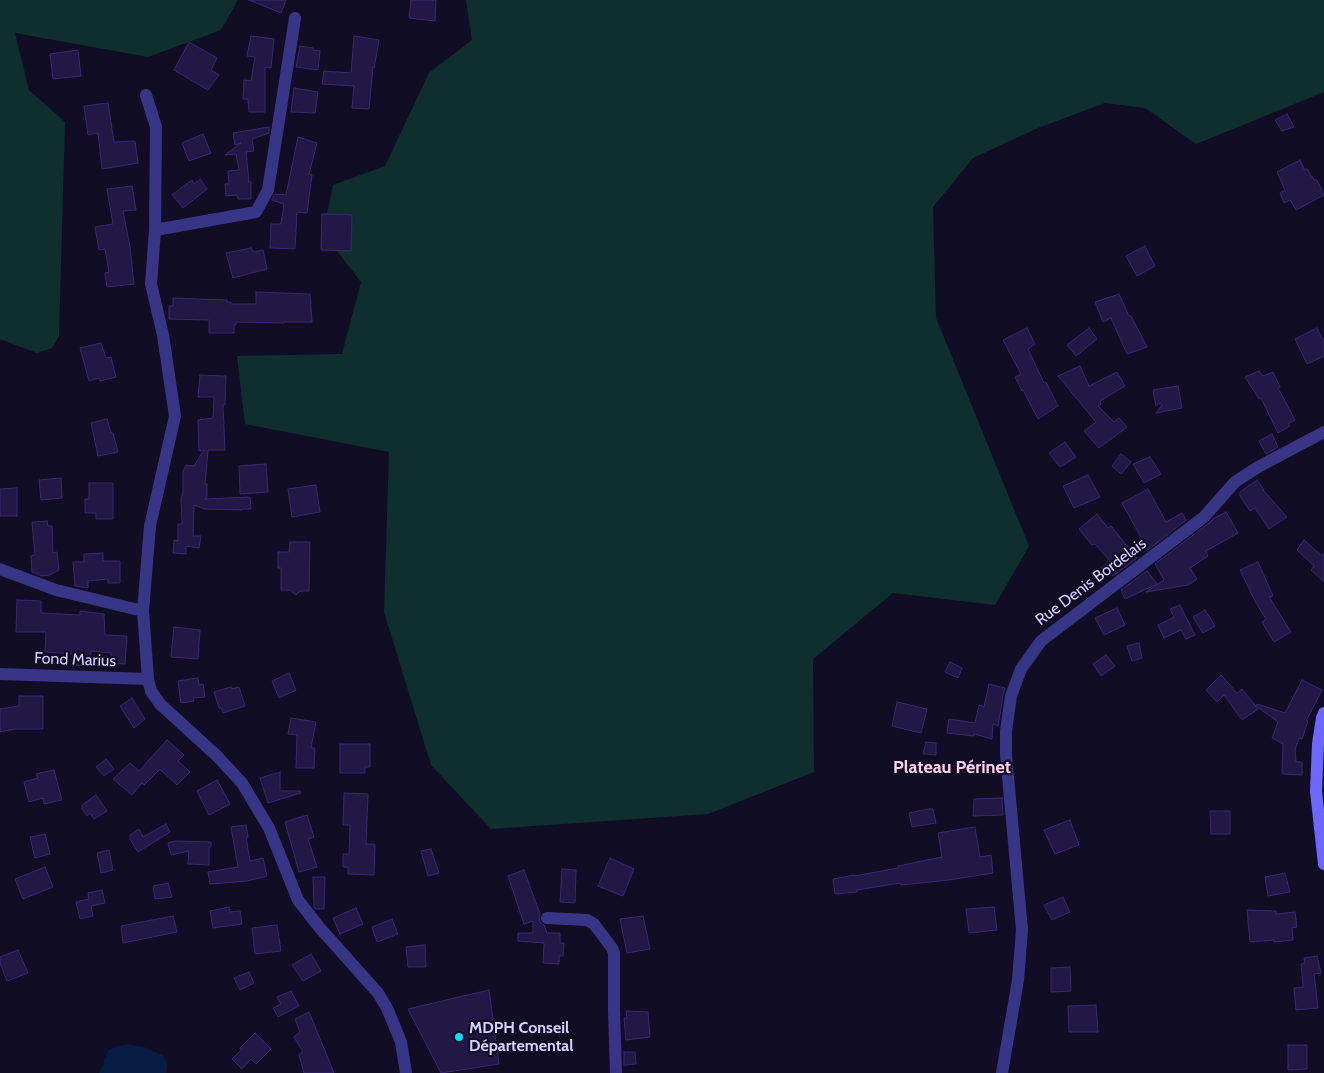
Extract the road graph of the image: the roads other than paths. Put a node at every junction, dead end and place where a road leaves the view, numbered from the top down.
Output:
1 (295, 18) dead end
2 (146, 95) dead end
3 (155, 230) junction
4 (1324, 432) edge
5 (0, 569) edge
6 (143, 611) junction
7 (0, 674) edge
8 (148, 679) junction
9 (1324, 713) edge
10 (1324, 864) edge
11 (547, 918) dead end
12 (406, 1073) edge
13 (616, 1073) edge
14 (1002, 1073) edge

1 - 3 street
2 - 3 street
3 - 6 street
4 - 14 street, Rue Denis Bordelais
5 - 6 street
6 - 8 street
7 - 8 street, Fond Marius
8 - 12 street
9 - 10 main road
11 - 13 street

